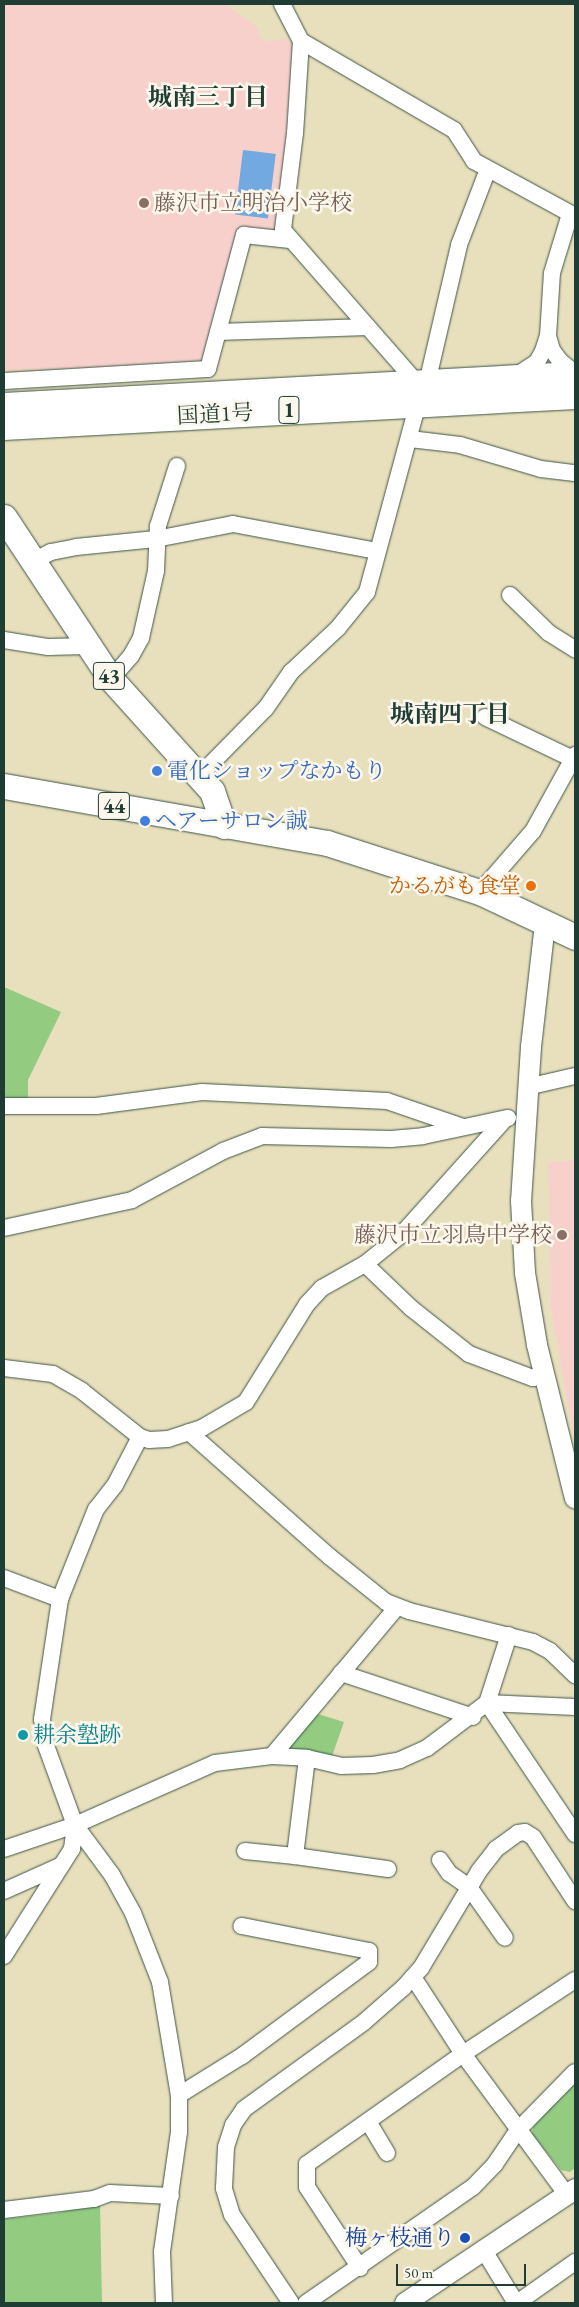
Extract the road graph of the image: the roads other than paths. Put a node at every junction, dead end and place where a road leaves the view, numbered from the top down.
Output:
1 (284, 4) edge
2 (301, 41) junction
3 (488, 168) junction
4 (572, 215) edge
5 (290, 240) junction
6 (368, 327) junction
7 (218, 332) junction
8 (548, 336) junction
9 (575, 374) edge
10 (508, 379) junction
11 (4, 380) edge
12 (421, 390) junction
13 (575, 396) edge
14 (4, 406) edge
15 (4, 427) edge
16 (410, 439) junction
17 (177, 466) dead end
18 (575, 473) edge
19 (4, 517) edge
20 (156, 539) junction
21 (377, 551) junction
22 (32, 562) junction
23 (510, 595) dead end
24 (4, 640) edge
25 (88, 646) junction
26 (575, 649) edge
27 (112, 679) junction
28 (485, 717) dead end
29 (574, 757) edge
30 (197, 778) junction
31 (4, 786) edge
32 (224, 826) junction
33 (480, 892) junction
34 (545, 924) junction
35 (575, 937) edge
36 (575, 1076) edge
37 (527, 1087) junction
38 (4, 1106) edge
39 (515, 1117) junction
40 (463, 1127) junction
41 (4, 1228) edge
42 (365, 1264) junction
43 (4, 1368) edge
44 (545, 1376) junction
45 (189, 1432) junction
46 (140, 1437) junction
47 (569, 1456) edge
48 (575, 1498) edge
49 (4, 1578) edge
50 (60, 1599) junction
51 (396, 1608) junction
52 (509, 1635) junction
53 (341, 1673) junction
54 (575, 1674) edge
55 (486, 1704) junction
56 (575, 1707) edge
57 (472, 1717) junction
58 (272, 1756) junction
59 (308, 1758) junction
60 (75, 1825) junction
61 (575, 1834) edge
62 (4, 1849) edge
63 (245, 1851) dead end
64 (295, 1856) junction
65 (440, 1860) dead end
66 (60, 1866) junction
67 (388, 1869) dead end
68 (469, 1887) junction
69 (4, 1892) edge
70 (575, 1901) edge
71 (241, 1926) dead end
72 (505, 1938) dead end
73 (4, 1956) edge
74 (413, 1977) junction
75 (575, 1980) edge
76 (463, 2054) junction
77 (575, 2072) edge
78 (179, 2095) junction
79 (369, 2122) junction
80 (518, 2130) junction
81 (387, 2152) dead end
82 (571, 2192) edge
83 (171, 2196) junction
84 (4, 2210) edge
85 (483, 2249) junction
86 (575, 2262) edge
87 (360, 2268) junction
88 (164, 2303) edge
89 (291, 2303) edge
90 (306, 2303) edge
91 (405, 2303) edge
92 (516, 2303) edge

1 - 2 street
2 - 3 street
2 - 5 street
3 - 4 street
3 - 12 street
4 - 8 street
5 - 6 street
5 - 7 street
6 - 7 street
6 - 12 street
7 - 11 street
8 - 9 street
8 - 10 street
9 - 10 highway, 国道1号 / 1
10 - 12 highway, 国道1号 / 1
12 - 13 highway, 国道1号 / 1
12 - 14 highway, 国道1号 / 1
12 - 15 highway, 国道1号 / 1
12 - 16 street
16 - 18 street
16 - 21 street
17 - 20 street
19 - 22 main road, 43
20 - 21 street
20 - 22 street
20 - 27 street
21 - 30 street
22 - 25 main road, 43
23 - 26 street
24 - 25 street
25 - 27 main road, 43
27 - 30 main road, 43
28 - 29 street
29 - 33 street
30 - 32 main road, 43
31 - 32 main road, 44
32 - 33 main road
33 - 34 main road
34 - 35 main road
34 - 37 street
36 - 37 street
37 - 39 street
38 - 40 street
39 - 40 street
39 - 42 street
39 - 44 street
40 - 41 street
42 - 44 street
42 - 45 street
43 - 46 street
44 - 47 street
45 - 46 street
45 - 51 street
46 - 50 street
47 - 48 street
49 - 50 street
50 - 60 street
51 - 52 street
51 - 53 street
52 - 54 street
52 - 55 street
53 - 57 street
53 - 58 street
55 - 56 street
55 - 57 street
55 - 61 street
57 - 59 street
58 - 59 street
58 - 60 street
59 - 64 street
60 - 62 street
60 - 66 street
60 - 78 street
63 - 64 street
64 - 67 street
65 - 68 street
66 - 69 street
66 - 73 street
68 - 70 street
68 - 72 street
68 - 74 street
71 - 78 street
74 - 76 street
74 - 89 street
75 - 76 street
76 - 79 street
76 - 80 street
77 - 80 street
78 - 83 street
79 - 81 street
79 - 87 street
80 - 82 street
80 - 87 street
82 - 85 street
83 - 84 street
83 - 88 street
85 - 91 street
85 - 92 street
86 - 92 street
87 - 90 street

